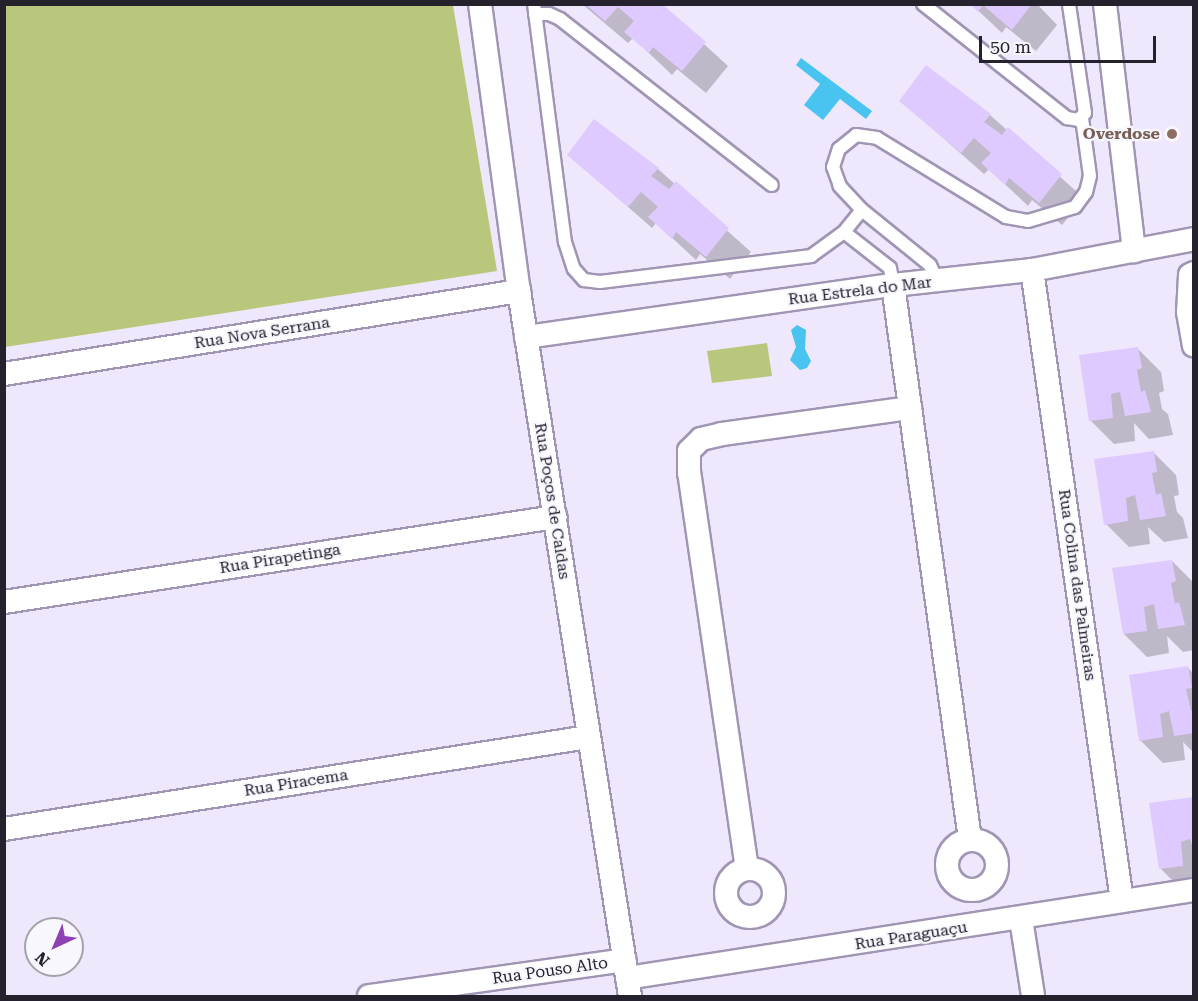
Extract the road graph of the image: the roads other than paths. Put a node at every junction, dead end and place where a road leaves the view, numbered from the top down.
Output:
1 (480, 4) edge
2 (923, 4) edge
3 (1070, 4) edge
4 (1105, 4) edge
5 (534, 9) edge
6 (1082, 118) junction
7 (772, 185) dead end
8 (862, 210) junction
9 (844, 231) junction
10 (1194, 239) edge
11 (1134, 251) junction
12 (1032, 270) junction
13 (1194, 273) edge
14 (937, 281) junction
15 (893, 285) junction
16 (519, 291) junction
17 (526, 337) junction
18 (1194, 345) edge
19 (4, 374) edge
20 (910, 408) junction
21 (555, 517) junction
22 (4, 602) edge
23 (588, 737) junction
24 (4, 829) edge
25 (970, 839) dead end
26 (747, 869) dead end
27 (1194, 890) edge
28 (1122, 901) junction
29 (1021, 919) junction
30 (627, 978) edge
31 (369, 996) edge
32 (1034, 996) edge

1 - 16 street, Rua Poços de Caldas
2 - 6 lane
3 - 6 lane
4 - 11 street
5 - 7 lane
5 - 9 lane
6 - 8 lane
8 - 9 lane
8 - 14 lane
9 - 15 lane
10 - 11 street, Rua Estrela do Mar
11 - 12 street, Rua Estrela do Mar
12 - 14 street, Rua Estrela do Mar
12 - 28 street, Rua Colina das Palmeiras
13 - 18 street
14 - 15 street, Rua Estrela do Mar
15 - 17 street, Rua Estrela do Mar
15 - 20 street
16 - 17 street, Rua Poços de Caldas
16 - 19 street, Rua Nova Serrana
17 - 21 street, Rua Poços de Caldas
20 - 25 street
20 - 26 street
21 - 22 street, Rua Pirapetinga
21 - 23 street, Rua Poços de Caldas
23 - 24 street, Rua Piracema
23 - 30 street, Rua Poços de Caldas
27 - 28 street, Rua Paraguaçu
28 - 29 street, Rua Paraguaçu
29 - 30 street, Rua Paraguaçu
29 - 32 street
30 - 31 street, Rua Pouso Alto

